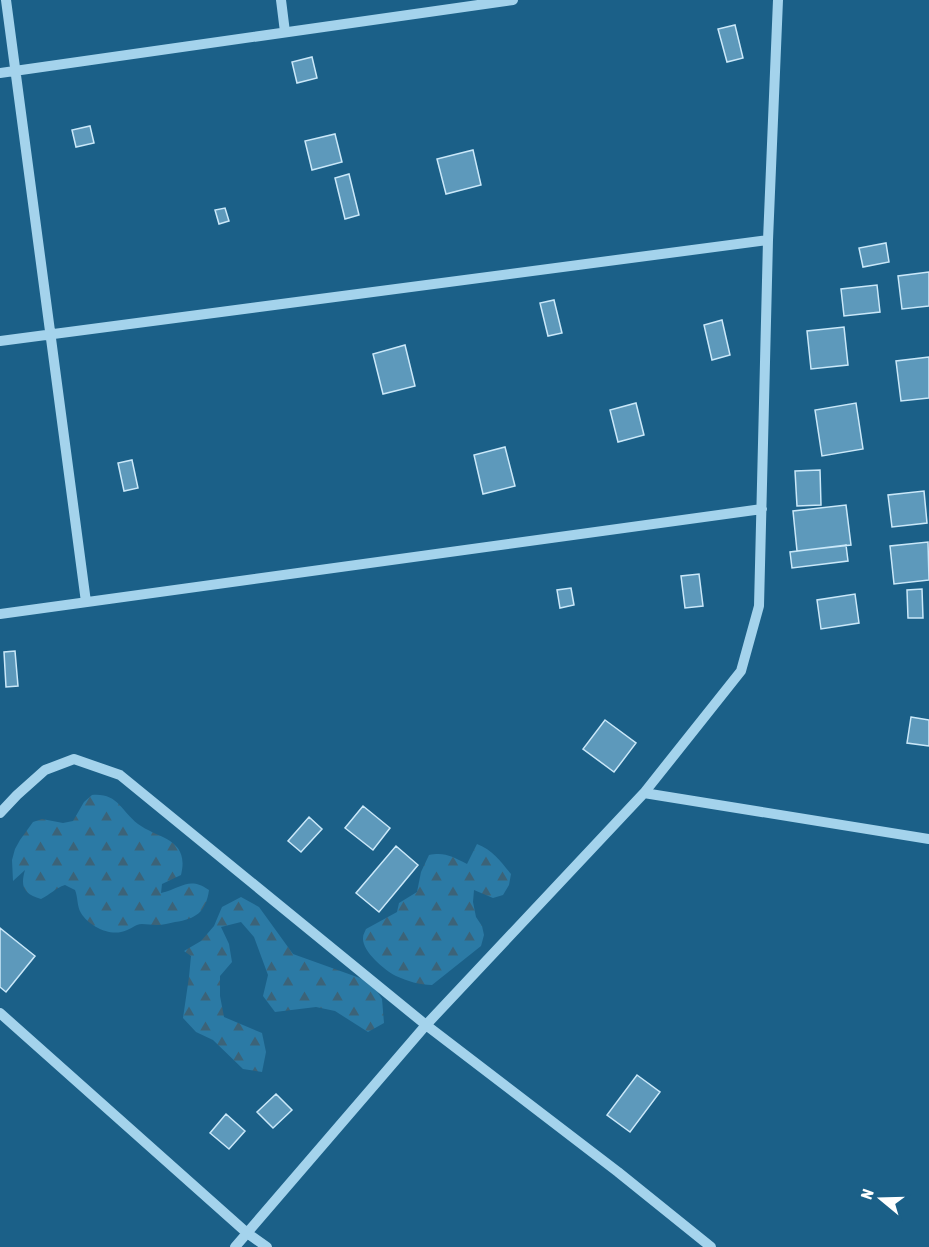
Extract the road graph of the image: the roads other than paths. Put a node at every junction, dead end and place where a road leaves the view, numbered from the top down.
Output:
1 (6, 0) edge
2 (282, 0) edge
3 (513, 0) edge
4 (778, 0) edge
5 (285, 32) junction
6 (16, 71) junction
7 (0, 73) edge
8 (768, 240) junction
9 (50, 335) junction
10 (0, 341) edge
11 (762, 509) junction
12 (86, 602) junction
13 (0, 614) edge
14 (644, 793) junction
15 (0, 813) edge
16 (929, 839) edge
17 (0, 1013) edge
18 (426, 1025) junction
19 (247, 1233) junction
20 (235, 1247) edge
21 (267, 1247) edge
22 (711, 1247) edge

1 - 6 street
2 - 5 street
3 - 5 street
4 - 8 street
5 - 6 street
6 - 7 street
6 - 9 street
8 - 9 street
8 - 11 street
9 - 10 street
9 - 12 street
11 - 12 street
11 - 14 street
12 - 13 street
14 - 16 street
14 - 18 street
15 - 18 street
17 - 19 street
18 - 19 street
18 - 22 street
19 - 20 street
19 - 21 street

